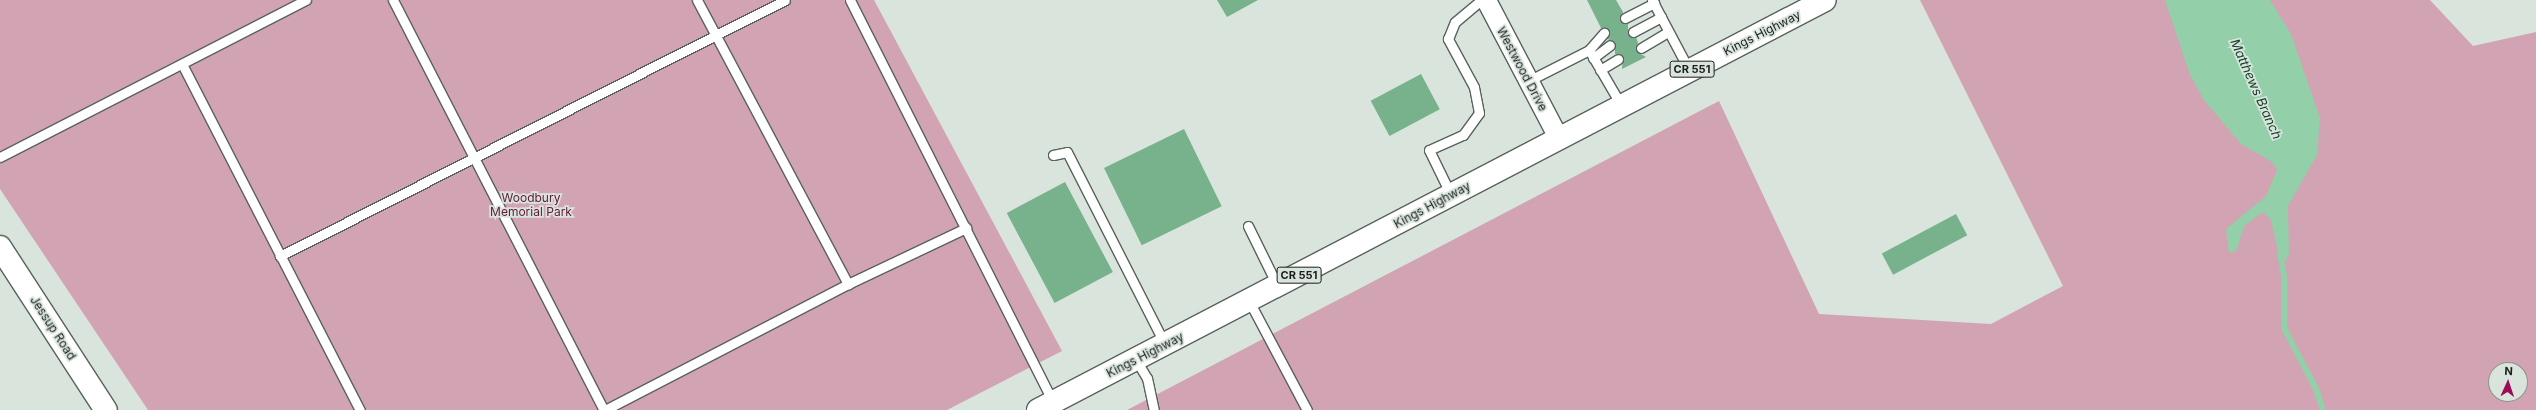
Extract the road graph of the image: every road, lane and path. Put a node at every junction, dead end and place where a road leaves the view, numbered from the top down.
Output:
1 (306, 0) edge
2 (393, 0) edge
3 (697, 0) edge
4 (785, 0) edge
5 (850, 0) edge
6 (1481, 0) edge
7 (1486, 0) edge
8 (1653, 2) edge
9 (1817, 2) edge
10 (1660, 17) junction
11 (1625, 18) dead end
12 (1633, 32) dead end
13 (1668, 32) junction
14 (1604, 33) dead end
15 (714, 36) junction
16 (1610, 45) dead end
17 (1641, 48) dead end
18 (1591, 54) junction
19 (1618, 59) dead end
20 (182, 64) junction
21 (1600, 70) junction
22 (1689, 70) junction
23 (1528, 81) junction
24 (1621, 105) junction
25 (1558, 138) junction
26 (1053, 155) dead end
27 (0, 157) edge
28 (474, 159) junction
29 (1451, 195) junction
30 (1248, 226) dead end
31 (966, 228) junction
32 (0, 247) edge
33 (280, 256) junction
34 (848, 284) junction
35 (1278, 286) junction
36 (1249, 301) junction
37 (1165, 344) junction
38 (1136, 360) junction
39 (1045, 408) edge
40 (106, 410) edge
41 (360, 410) edge
42 (604, 410) edge
43 (1154, 410) edge
44 (1307, 410) edge

1 - 20 lane
2 - 28 lane
3 - 15 lane
4 - 15 lane
5 - 31 lane
6 - 29 lane
7 - 23 street, Westwood Drive
8 - 10 lane
8 - 11 lane
9 - 22 main road, Kings Highway / CR 551
10 - 12 lane
10 - 13 lane
13 - 17 lane
13 - 22 lane
14 - 18 lane
15 - 28 lane
15 - 34 lane
16 - 18 lane
18 - 21 lane
18 - 23 lane
19 - 21 lane
20 - 27 lane
20 - 33 lane
21 - 24 lane
22 - 24 main road, Kings Highway / CR 551
23 - 25 street, Westwood Drive
24 - 25 main road, Kings Highway / CR 551
25 - 29 main road, Kings Highway / CR 551
26 - 37 lane
28 - 33 lane
28 - 42 lane
29 - 35 main road, Kings Highway / CR 551
30 - 35 lane
31 - 34 lane
31 - 39 lane
32 - 40 main road, Jessup Road
33 - 41 lane
34 - 42 lane
35 - 36 main road, Kings Highway / CR 551
36 - 37 main road, Kings Highway / CR 551
36 - 44 lane
37 - 38 main road, Kings Highway / CR 551
38 - 39 main road, Kings Highway / CR 551
38 - 43 lane

